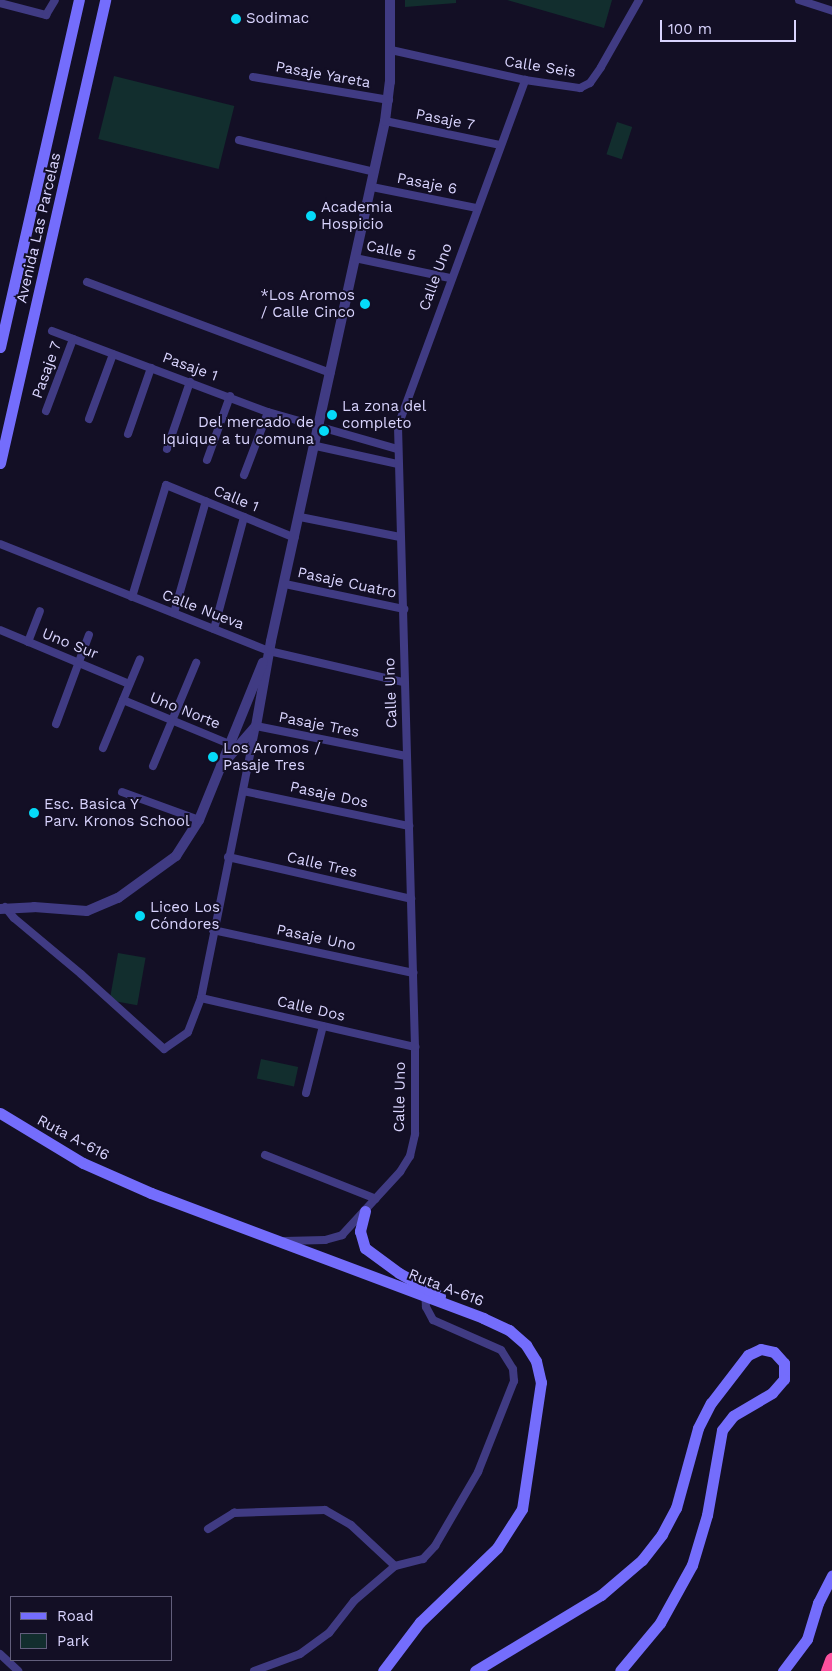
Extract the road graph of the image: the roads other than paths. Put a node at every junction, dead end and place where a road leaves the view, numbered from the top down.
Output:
1 (54, 0) edge
2 (79, 0) edge
3 (105, 0) edge
4 (390, 0) edge
5 (639, 0) edge
6 (802, 1) edge
7 (0, 3) edge
8 (832, 11) edge
9 (391, 50) junction
10 (253, 76) dead end
11 (525, 80) junction
12 (388, 100) junction
13 (385, 121) junction
14 (239, 140) dead end
15 (500, 145) junction
16 (374, 172) junction
17 (372, 187) junction
18 (476, 208) junction
19 (355, 258) junction
20 (450, 278) junction
21 (87, 282) dead end
22 (52, 331) dead end
23 (73, 338) junction
24 (0, 346) edge
25 (113, 354) junction
26 (151, 368) junction
27 (331, 373) junction
28 (190, 382) junction
29 (230, 396) junction
30 (46, 411) dead end
31 (268, 412) junction
32 (89, 419) dead end
33 (319, 429) junction
34 (128, 434) dead end
35 (316, 446) junction
36 (167, 449) dead end
37 (397, 449) junction
38 (206, 460) dead end
39 (0, 463) edge
40 (397, 464) junction
41 (244, 475) dead end
42 (206, 501) junction
43 (244, 517) junction
44 (300, 517) junction
45 (400, 537) junction
46 (295, 538) junction
47 (0, 544) edge
48 (285, 584) junction
49 (132, 597) junction
50 (404, 609) junction
51 (40, 610) dead end
52 (174, 613) junction
53 (214, 629) junction
54 (0, 630) edge
55 (89, 635) dead end
56 (28, 642) junction
57 (269, 651) junction
58 (140, 659) dead end
59 (196, 663) dead end
60 (81, 664) junction
61 (403, 682) junction
62 (129, 684) junction
63 (122, 700) junction
64 (171, 721) junction
65 (56, 724) dead end
66 (256, 726) junction
67 (234, 746) junction
68 (103, 748) dead end
69 (406, 756) junction
70 (153, 766) dead end
71 (243, 791) junction
72 (122, 792) dead end
73 (199, 820) junction
74 (409, 826) junction
75 (228, 857) junction
76 (411, 899) junction
77 (2, 908) edge
78 (213, 930) junction
79 (413, 973) junction
80 (201, 998) junction
81 (323, 1026) junction
82 (415, 1047) junction
83 (306, 1093) dead end
84 (0, 1113) edge
85 (264, 1155) dead end
86 (376, 1199) junction
87 (365, 1211) junction
88 (275, 1240) junction
89 (425, 1291) junction
90 (208, 1529) dead end
91 (395, 1566) junction
92 (832, 1575) edge
93 (0, 1654) edge
94 (832, 1660) edge
95 (18, 1671) edge
96 (254, 1671) edge
97 (383, 1671) edge
98 (475, 1671) edge
99 (620, 1671) edge
100 (783, 1671) edge
101 (828, 1671) edge

1 - 7 street
2 - 24 main road, Avenida Las Parcelas
3 - 39 main road, Avenida Las Parcelas
4 - 9 street
5 - 11 street, Calle Seis
6 - 8 street
9 - 11 street, Calle Seis
9 - 12 street
10 - 12 street, Pasaje Yareta
11 - 15 street, Calle Uno
12 - 13 street
13 - 15 street, Pasaje 7
13 - 16 street
14 - 16 street
15 - 18 street, Calle Uno
16 - 17 street
17 - 18 street, Pasaje 6
17 - 19 street
18 - 20 street, Calle Uno
19 - 20 street, Calle 5
19 - 27 street
20 - 37 street, Calle Uno
21 - 27 street
22 - 23 street, Pasaje 1
23 - 25 street, Pasaje 1
23 - 30 street, Pasaje 7
25 - 26 street, Pasaje 1
25 - 32 street
26 - 28 street, Pasaje 1
26 - 34 street
27 - 33 street
28 - 29 street, Pasaje 1
28 - 36 street
29 - 31 street, Pasaje 1
29 - 38 street
31 - 33 street, Pasaje 1
31 - 41 street
33 - 35 street
33 - 37 street, Pasaje 1
35 - 40 street
35 - 44 street
37 - 40 street, Calle Uno
40 - 45 street, Calle Uno
42 - 43 street, Calle 1
42 - 49 street, Calle 1
42 - 52 street
43 - 46 street, Calle 1
43 - 53 street
44 - 45 street
44 - 46 street
45 - 50 street, Calle Uno
46 - 48 street
47 - 49 street, Calle Nueva
48 - 50 street, Pasaje Cuatro
48 - 57 street
49 - 52 street, Calle Nueva
50 - 61 street, Calle Uno
51 - 56 street
52 - 53 street, Calle Nueva
53 - 57 street, Calle Nueva
54 - 56 street, Uno Sur
55 - 60 street
56 - 60 street, Uno Sur
57 - 61 street, Calle Nueva
57 - 66 street
57 - 67 street
58 - 62 street
59 - 64 street
60 - 62 street, Uno Sur
60 - 65 street
61 - 69 street, Calle Uno
62 - 63 street
63 - 64 street, Uno Norte
63 - 68 street
64 - 67 street, Uno Norte
64 - 70 street
66 - 67 street
66 - 69 street, Pasaje Tres
66 - 71 street
67 - 73 street
69 - 74 street, Calle Uno
71 - 74 street, Pasaje Dos
71 - 75 street
72 - 73 street
73 - 77 street
74 - 76 street, Calle Uno
75 - 76 street, Calle Tres
75 - 78 street
76 - 79 street, Calle Uno
77 - 80 street
78 - 79 street, Pasaje Uno
78 - 80 street
79 - 82 street, Calle Uno
80 - 81 street, Calle Dos
81 - 82 street, Calle Dos
81 - 83 street
82 - 86 street, Calle Uno
84 - 88 main road, Ruta A-616
85 - 86 street
86 - 87 street, Calle Uno
87 - 88 street, Calle Uno
87 - 89 main road
88 - 89 main road, Ruta A-616
89 - 91 street
89 - 97 main road, Ruta A-616
90 - 91 street
91 - 96 street
92 - 100 main road
93 - 95 street
94 - 101 highway
98 - 99 main road

